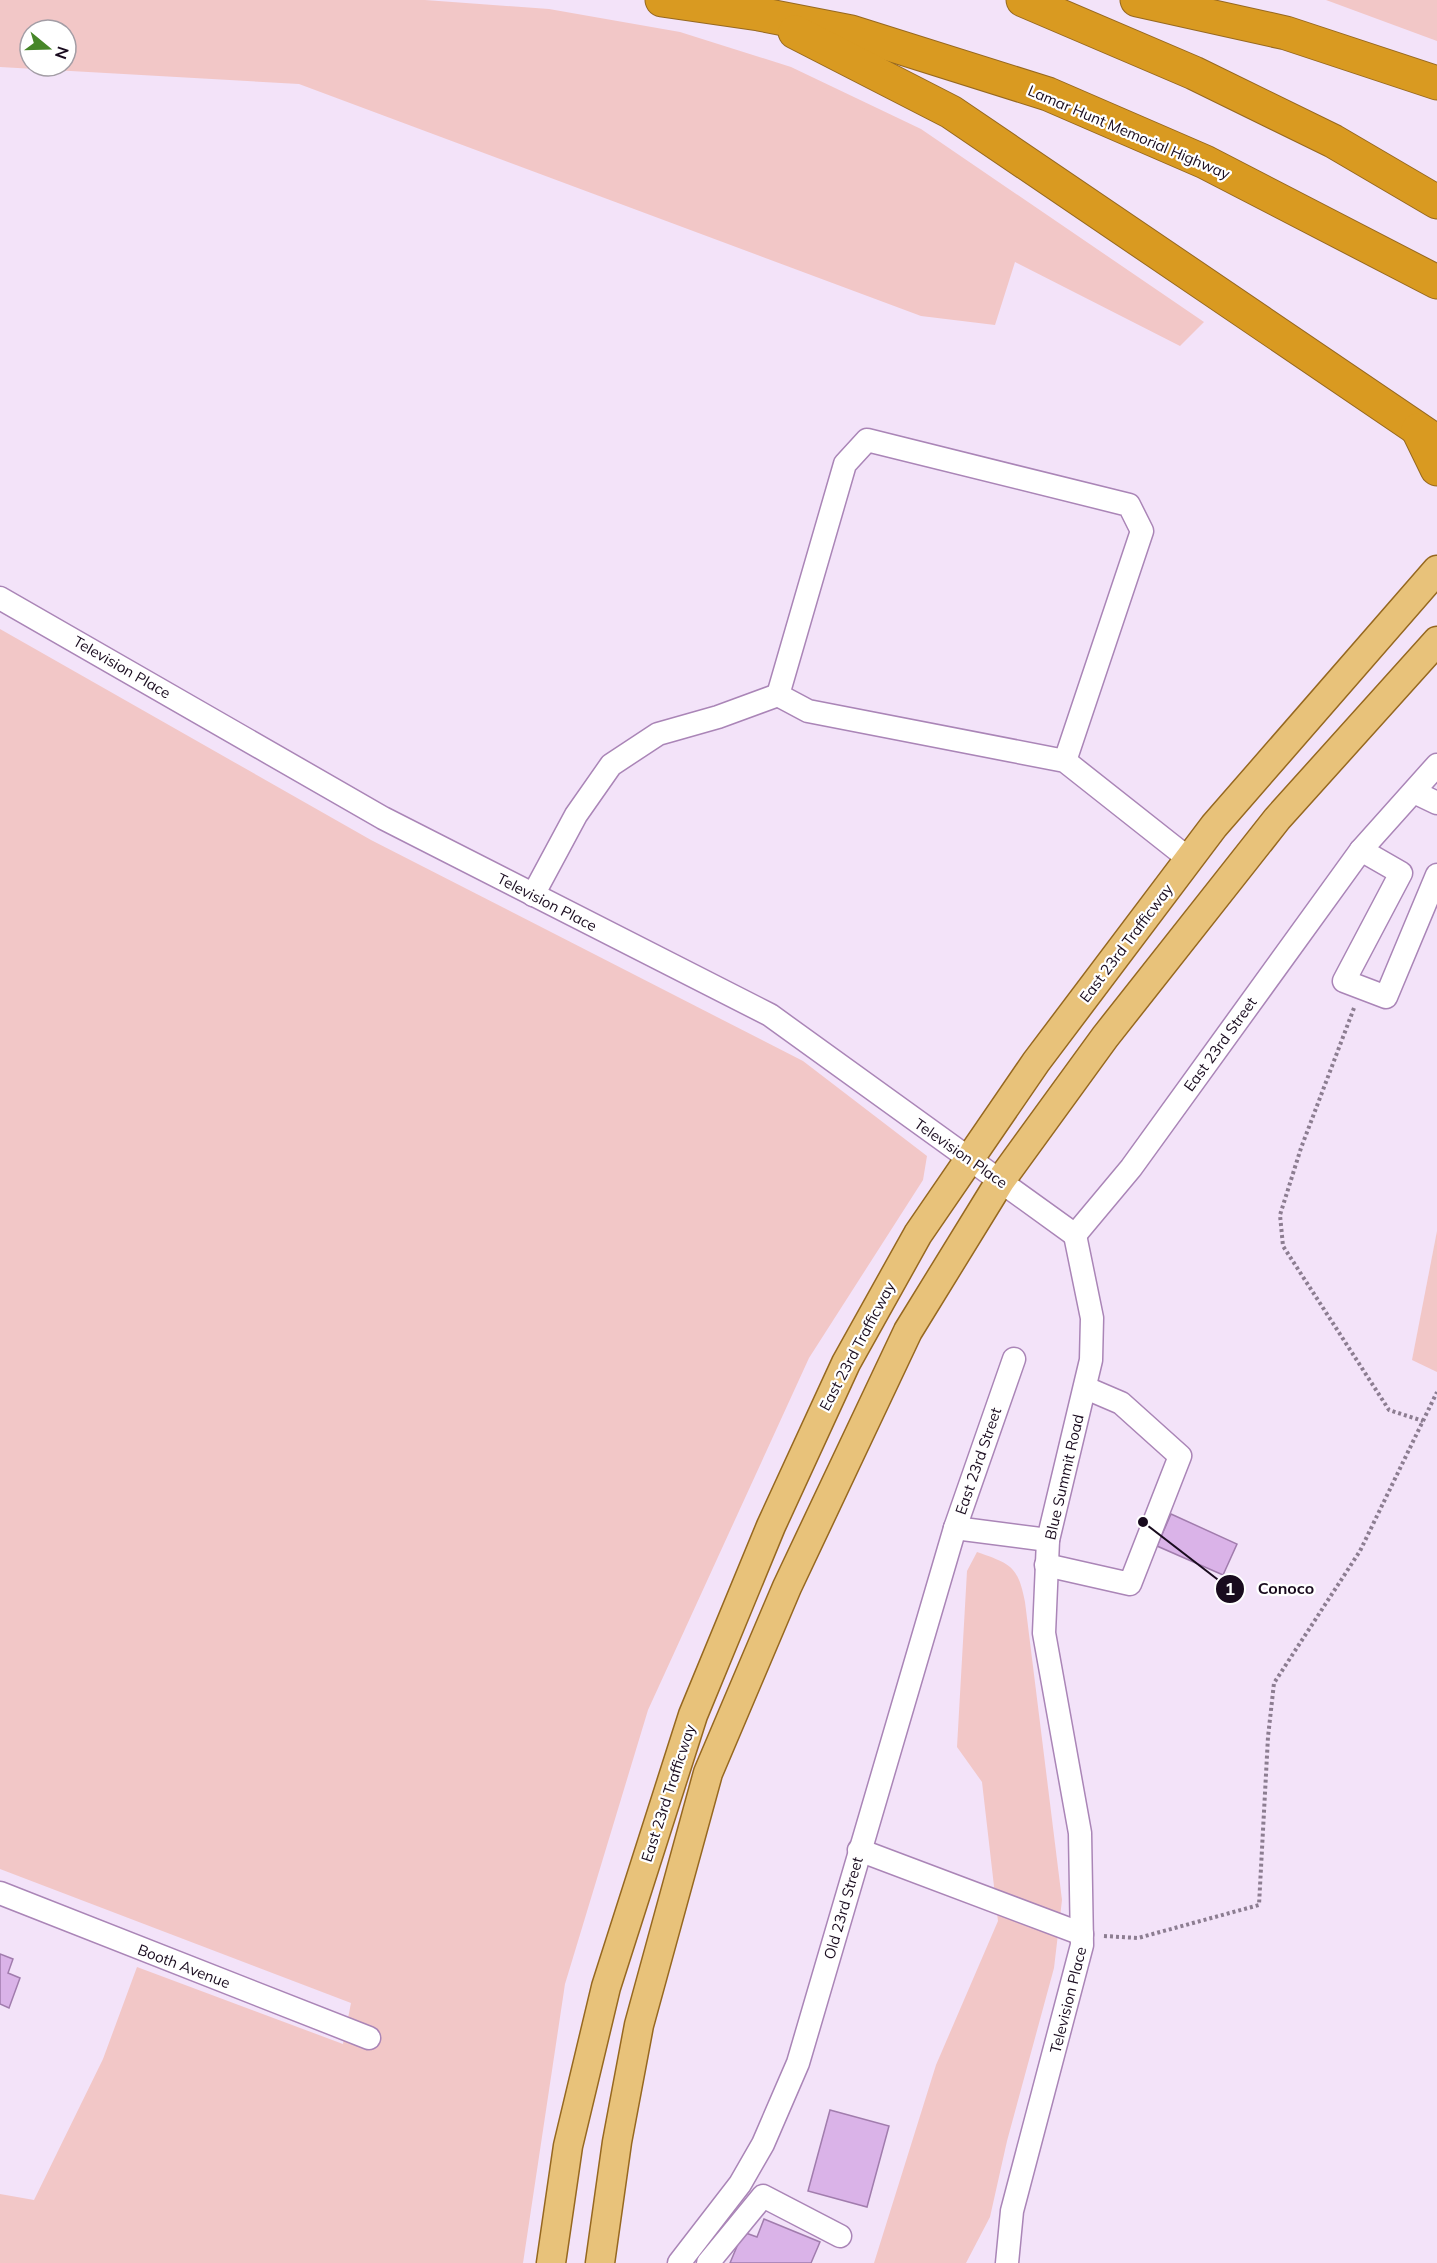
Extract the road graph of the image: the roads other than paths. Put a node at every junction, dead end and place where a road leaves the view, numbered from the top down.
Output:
1 (662, 0) edge
2 (1023, 0) edge
3 (1137, 0) edge
4 (759, 14) junction
5 (1437, 83) edge
6 (1437, 202) edge
7 (1437, 282) edge
8 (1428, 436) edge
9 (1437, 469) edge
10 (1437, 570) edge
11 (0, 598) edge
12 (1437, 641) edge
13 (778, 695) junction
14 (1065, 761) junction
15 (1437, 765) edge
16 (1414, 792) junction
17 (1437, 802) edge
18 (1361, 850) junction
19 (1189, 859) junction
20 (1437, 875) edge
21 (533, 895) junction
22 (968, 1159) junction
23 (1001, 1180) junction
24 (1075, 1235) junction
25 (1014, 1359) dead end
26 (1086, 1388) junction
27 (955, 1528) junction
28 (1048, 1540) junction
29 (1046, 1565) junction
30 (859, 1850) junction
31 (0, 1893) edge
32 (1082, 1934) junction
33 (369, 2038) dead end
34 (840, 2236) dead end
35 (551, 2263) edge
36 (600, 2263) edge
37 (679, 2263) edge
38 (708, 2263) edge
39 (1006, 2263) edge

1 - 4 highway, Lamar Hunt Memorial Highway
2 - 6 highway
3 - 5 highway
4 - 7 highway, Lamar Hunt Memorial Highway
4 - 8 highway
8 - 9 highway
10 - 19 main road, East 23rd Trafficway
11 - 21 street, Television Place
12 - 23 main road
13 - 14 street
13 - 14 street
13 - 21 street
14 - 19 street
15 - 16 street, East 23rd Street
16 - 17 street
16 - 18 street, East 23rd Street
18 - 20 street
18 - 24 street, East 23rd Street
19 - 22 main road, East 23rd Trafficway
21 - 22 street, Television Place
22 - 23 street, Television Place
22 - 35 main road, East 23rd Trafficway
23 - 24 street, Television Place
23 - 36 main road
24 - 26 street, Blue Summit Road
25 - 27 street, East 23rd Street
26 - 28 street, Blue Summit Road
26 - 29 street
27 - 28 street
27 - 30 street, Old 23rd Street
28 - 29 street, Blue Summit Road
29 - 32 street, Blue Summit Road
30 - 32 street, Television Place
30 - 37 street, Old 23rd Street
31 - 33 street, Booth Avenue
32 - 39 street, Television Place
34 - 38 street

